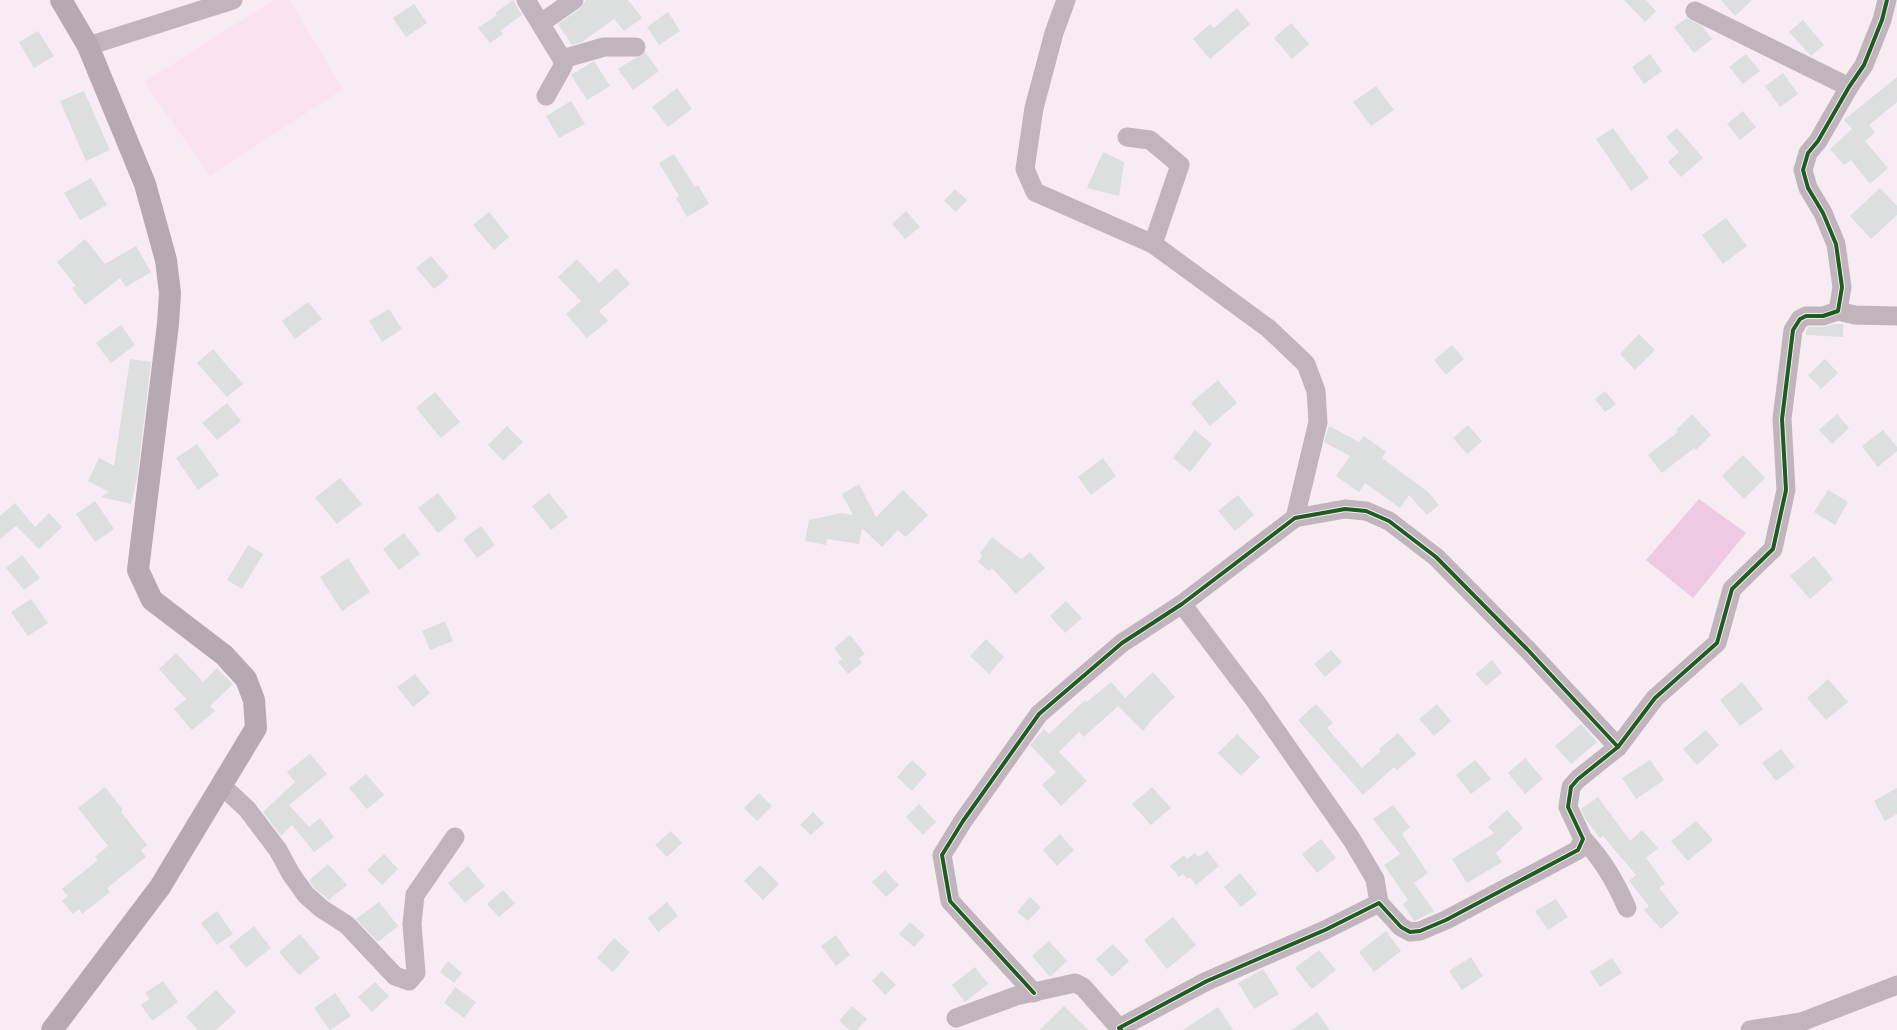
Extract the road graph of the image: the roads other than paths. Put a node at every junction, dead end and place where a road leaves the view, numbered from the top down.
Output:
1 (61, 0) edge
2 (233, 0) edge
3 (526, 0) edge
4 (574, 0) edge
5 (1066, 0) edge
6 (1887, 0) edge
7 (1695, 11) dead end
8 (541, 23) junction
9 (88, 46) junction
10 (636, 47) dead end
11 (562, 59) junction
12 (1849, 87) junction
13 (546, 96) dead end
14 (1126, 137) dead end
15 (1154, 244) junction
16 (1838, 311) junction
17 (1897, 316) edge
18 (1295, 518) junction
19 (1182, 604) junction
20 (1618, 747) junction
21 (221, 785) junction
22 (455, 837) dead end
23 (1583, 839) junction
24 (1380, 903) junction
25 (1627, 908) dead end
26 (1897, 985) edge
27 (1034, 993) junction
28 (956, 1018) dead end
29 (1120, 1029) edge
30 (52, 1030) edge
31 (1750, 1030) edge

1 - 9 main road
2 - 9 street
3 - 8 street
4 - 8 street
5 - 15 street
6 - 12 street
7 - 12 street
8 - 11 street
9 - 21 main road
10 - 11 street
11 - 13 street
12 - 16 street
14 - 15 street
15 - 18 street
16 - 17 street
16 - 20 street
18 - 19 street
18 - 20 street
19 - 24 street
19 - 27 street
20 - 23 street
21 - 22 street
21 - 30 main road
23 - 24 street
23 - 25 street
24 - 29 street
26 - 31 street
27 - 28 street
27 - 29 street

